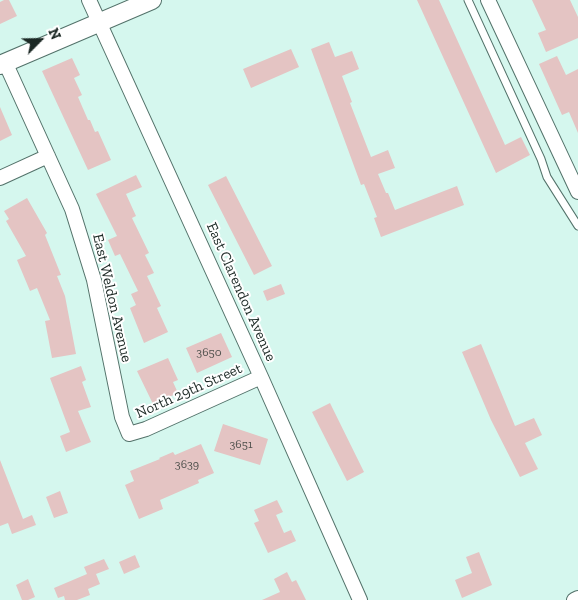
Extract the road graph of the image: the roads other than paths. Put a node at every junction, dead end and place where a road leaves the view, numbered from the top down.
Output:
1 (89, 0) edge
2 (152, 0) edge
3 (468, 0) edge
4 (488, 0) edge
5 (99, 22) junction
6 (3, 63) edge
7 (48, 156) junction
8 (0, 178) edge
9 (578, 192) edge
10 (578, 226) edge
11 (261, 377) junction
12 (130, 434) joint
13 (578, 598) edge
14 (360, 600) edge
15 (574, 600) edge

1 - 5 street, East Clarendon Avenue
2 - 5 street
3 - 10 lane
4 - 9 street
5 - 6 street
5 - 11 street, East Clarendon Avenue
6 - 7 street, East Weldon Avenue
7 - 8 street
7 - 12 street, East Weldon Avenue
11 - 12 street, North 29th Street
11 - 14 street, East Clarendon Avenue
13 - 15 street

